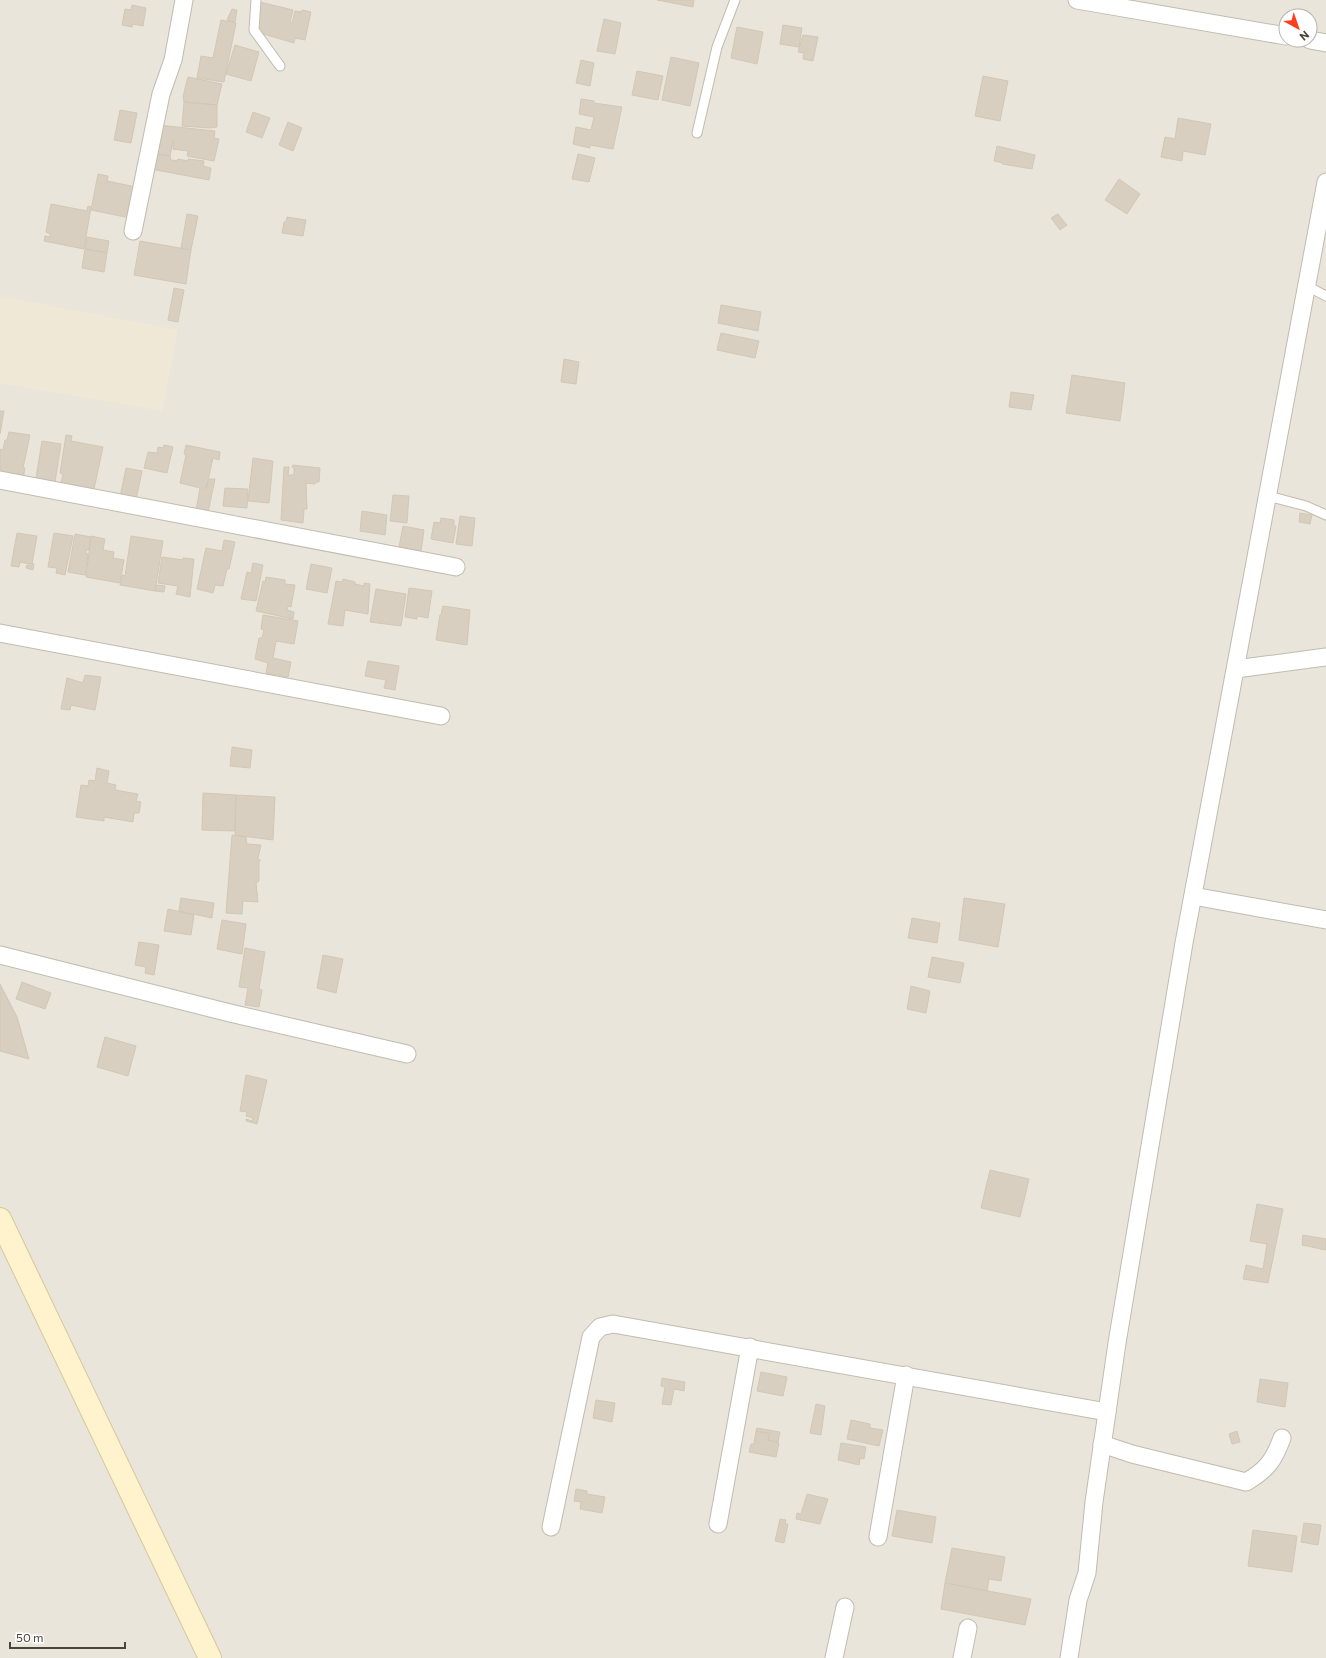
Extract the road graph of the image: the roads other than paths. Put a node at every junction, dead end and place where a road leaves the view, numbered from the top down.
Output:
1 (184, 0) edge
2 (256, 0) edge
3 (735, 0) edge
4 (1077, 0) edge
5 (1278, 35) edge
6 (280, 66) dead end
7 (697, 133) dead end
8 (1326, 182) edge
9 (133, 231) dead end
10 (1306, 286) junction
11 (1326, 296) edge
12 (0, 480) edge
13 (1268, 496) junction
14 (1326, 515) edge
15 (456, 567) dead end
16 (0, 633) edge
17 (1326, 657) edge
18 (1236, 669) junction
19 (441, 716) dead end
20 (1193, 896) junction
21 (1326, 920) edge
22 (0, 955) edge
23 (407, 1054) dead end
24 (0, 1219) edge
25 (750, 1347) junction
26 (906, 1375) junction
27 (1107, 1412) junction
28 (1282, 1438) dead end
29 (1102, 1444) junction
30 (718, 1524) dead end
31 (551, 1527) dead end
32 (878, 1538) dead end
33 (845, 1607) dead end
34 (968, 1628) dead end
35 (210, 1658) edge
36 (834, 1658) edge
37 (962, 1658) edge
38 (1069, 1658) edge

1 - 9 street
2 - 6 lane
3 - 7 lane
4 - 5 street
8 - 10 street
10 - 11 lane
10 - 13 street
12 - 15 street
13 - 14 lane
13 - 18 street
16 - 19 street
17 - 18 street
18 - 20 street
20 - 21 street
20 - 27 street
22 - 23 street
24 - 35 main road
25 - 26 street
25 - 30 street
25 - 31 street
26 - 27 street
26 - 32 street
27 - 29 street
28 - 29 street
29 - 38 street
33 - 36 street
34 - 37 street

